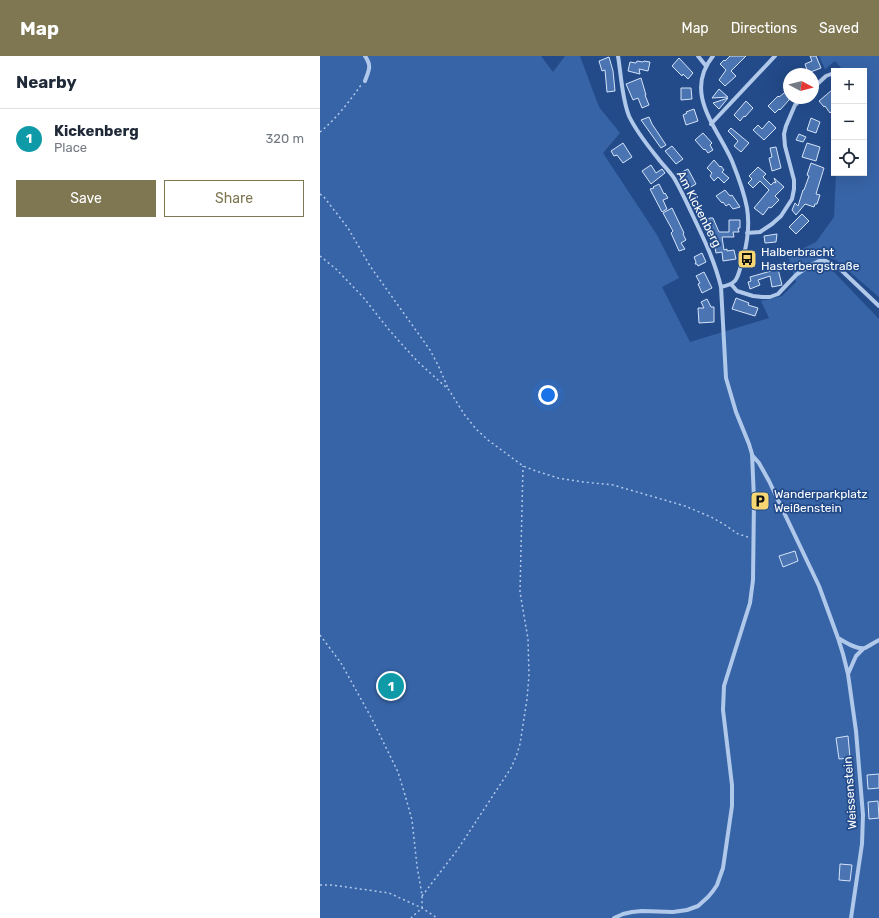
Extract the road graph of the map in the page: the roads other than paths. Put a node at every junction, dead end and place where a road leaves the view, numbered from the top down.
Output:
1 (364, 56) edge
2 (618, 56) edge
3 (698, 56) edge
4 (713, 56) edge
5 (775, 56) edge
6 (706, 66) junction
7 (831, 74) edge
8 (365, 81) road end
9 (819, 82) edge
10 (796, 104) edge
11 (711, 124) junction
12 (747, 233) junction
13 (731, 284) junction
14 (721, 287) junction
15 (879, 306) edge
16 (752, 454) junction
17 (838, 638) junction
18 (879, 640) edge
19 (864, 648) junction
20 (848, 674) junction
21 (614, 918) edge
22 (851, 918) edge

1 - 8 street
2 - 14 street, Am Kickenberg
3 - 6 street
4 - 6 street
5 - 11 street
6 - 11 street
7 - 9 street
10 - 12 street
11 - 12 street
12 - 13 street
13 - 14 street
13 - 15 street
14 - 16 street, Am Kickenberg
16 - 17 street, Weissenstein
16 - 21 street
17 - 19 street
17 - 20 street, Weissenstein
18 - 19 street
19 - 20 street
20 - 22 street, Weissenstein

